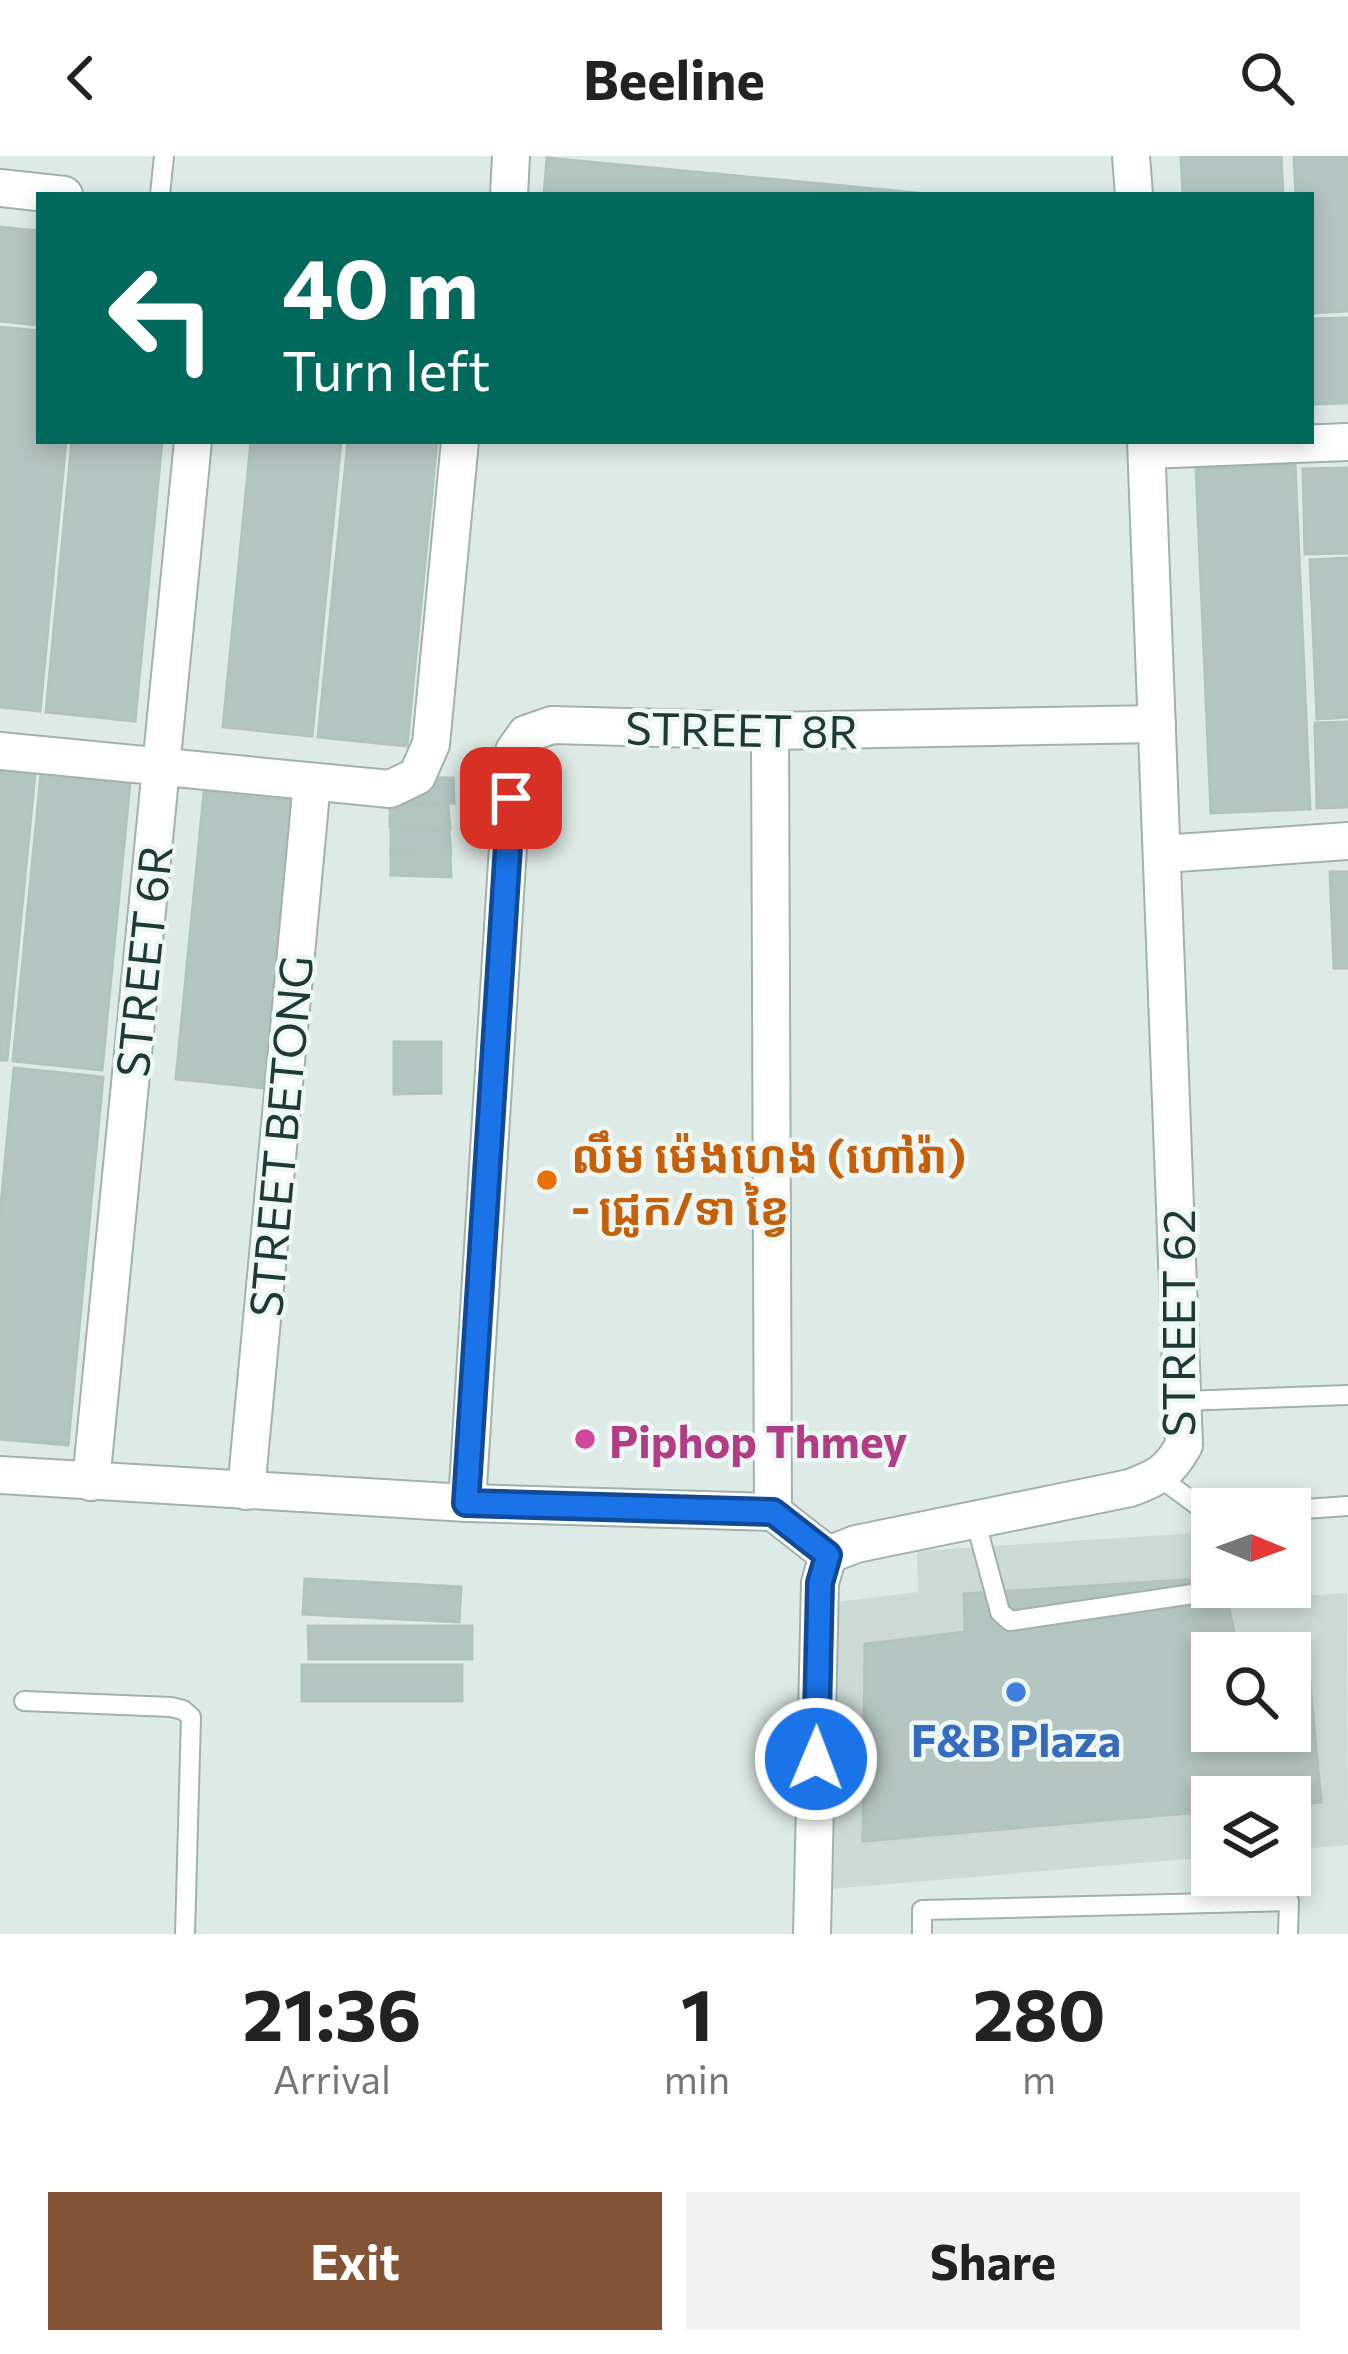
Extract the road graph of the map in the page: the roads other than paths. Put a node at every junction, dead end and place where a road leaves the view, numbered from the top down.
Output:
1 (164, 156) edge
2 (512, 156) edge
3 (1132, 156) edge
4 (0, 188) edge
5 (37, 192) edge
6 (160, 192) edge
7 (509, 192) edge
8 (1134, 192) edge
9 (1348, 442) edge
10 (1314, 443) edge
11 (193, 444) edge
12 (460, 444) edge
13 (1214, 444) edge
14 (1147, 445) edge
15 (1157, 724) junction
16 (770, 731) junction
17 (0, 751) edge
18 (160, 766) junction
19 (312, 782) junction
20 (1348, 841) edge
21 (1163, 854) junction
22 (1348, 1394) edge
23 (1183, 1401) junction
24 (0, 1475) edge
25 (1159, 1477) junction
26 (91, 1482) junction
27 (246, 1491) junction
28 (1191, 1501) edge
29 (466, 1503) junction
30 (1348, 1506) edge
31 (1311, 1509) edge
32 (773, 1512) junction
33 (975, 1520) junction
34 (828, 1555) junction
35 (1191, 1594) edge
36 (24, 1701) dead end
37 (185, 1934) edge
38 (812, 1934) edge
39 (922, 1934) edge
40 (1288, 1934) edge

1 - 6 lane
2 - 7 street
3 - 8 street
4 - 5 street
9 - 10 street
11 - 18 street, STREET 6R
12 - 19 street
13 - 14 street
14 - 15 street, STREET 62
15 - 16 street, STREET 8R
15 - 21 street, STREET 62
16 - 29 street, STREET 8R
16 - 32 street
17 - 18 street
18 - 19 street
18 - 26 street, STREET 6R
19 - 27 street, STREET BETONG
20 - 21 street
21 - 23 street, STREET 62
22 - 23 lane
23 - 25 street, STREET 62
24 - 26 street
25 - 28 lane
25 - 33 street, STREET 62
26 - 27 street
27 - 29 street
29 - 32 street
30 - 31 lane
32 - 34 street
33 - 34 street, STREET 62
33 - 35 lane
34 - 38 street
36 - 37 lane
39 - 40 lane

